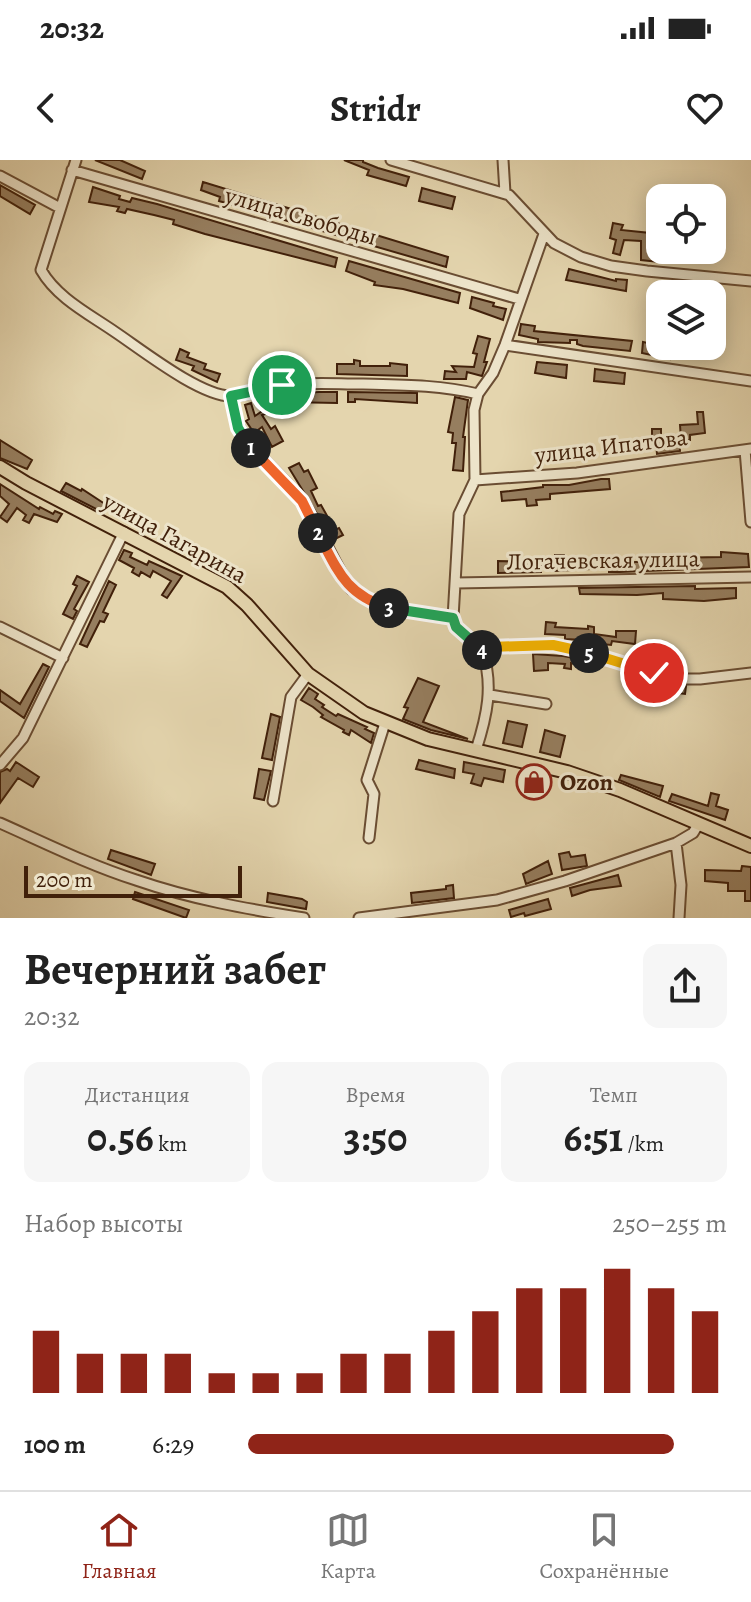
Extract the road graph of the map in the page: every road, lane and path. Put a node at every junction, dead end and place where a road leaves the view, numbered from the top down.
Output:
1 (391, 160) edge
2 (503, 160) edge
3 (74, 165) edge
4 (0, 176) edge
5 (505, 193) junction
6 (60, 208) junction
7 (544, 234) junction
8 (751, 281) edge
9 (519, 299) junction
10 (505, 345) junction
11 (751, 381) edge
12 (478, 394) junction
13 (231, 396) junction
14 (748, 449) edge
15 (0, 467) edge
16 (475, 480) junction
17 (751, 522) edge
18 (124, 532) junction
19 (751, 577) edge
20 (456, 583) junction
21 (453, 618) junction
22 (0, 627) edge
23 (482, 650) junction
24 (63, 658) junction
25 (751, 673) edge
26 (308, 674) junction
27 (490, 695) junction
28 (546, 704) dead end
29 (385, 723) junction
30 (476, 750) junction
31 (0, 765) edge
32 (273, 801) dead end
33 (0, 823) edge
34 (698, 825) junction
35 (369, 838) dead end
36 (676, 843) junction
37 (751, 846) edge
38 (230, 912) edge
39 (304, 918) edge
40 (359, 918) edge
41 (679, 918) edge

1 - 5 street
2 - 5 street
3 - 6 street
3 - 9 street, улица Свободы
4 - 6 street
5 - 7 street
6 - 13 street
7 - 8 street
7 - 9 street
9 - 10 street
10 - 11 street
10 - 12 street
12 - 13 street
12 - 16 street
13 - 21 street
14 - 16 street, улица Ипатова
14 - 17 street
15 - 18 main road, улица Гагарина
16 - 20 street
18 - 24 street
18 - 26 main road, улица Гагарина
19 - 20 street, Логачевская улица
20 - 21 street
21 - 23 street
22 - 24 street
23 - 25 street
23 - 27 street
24 - 31 street
26 - 29 main road, улица Гагарина
26 - 32 street
27 - 28 street
27 - 30 street
29 - 30 main road, улица Гагарина
29 - 35 street
30 - 34 main road, улица Гагарина
33 - 38 street
34 - 36 street
34 - 37 main road, улица Гагарина
36 - 40 street
36 - 41 street
38 - 39 street

